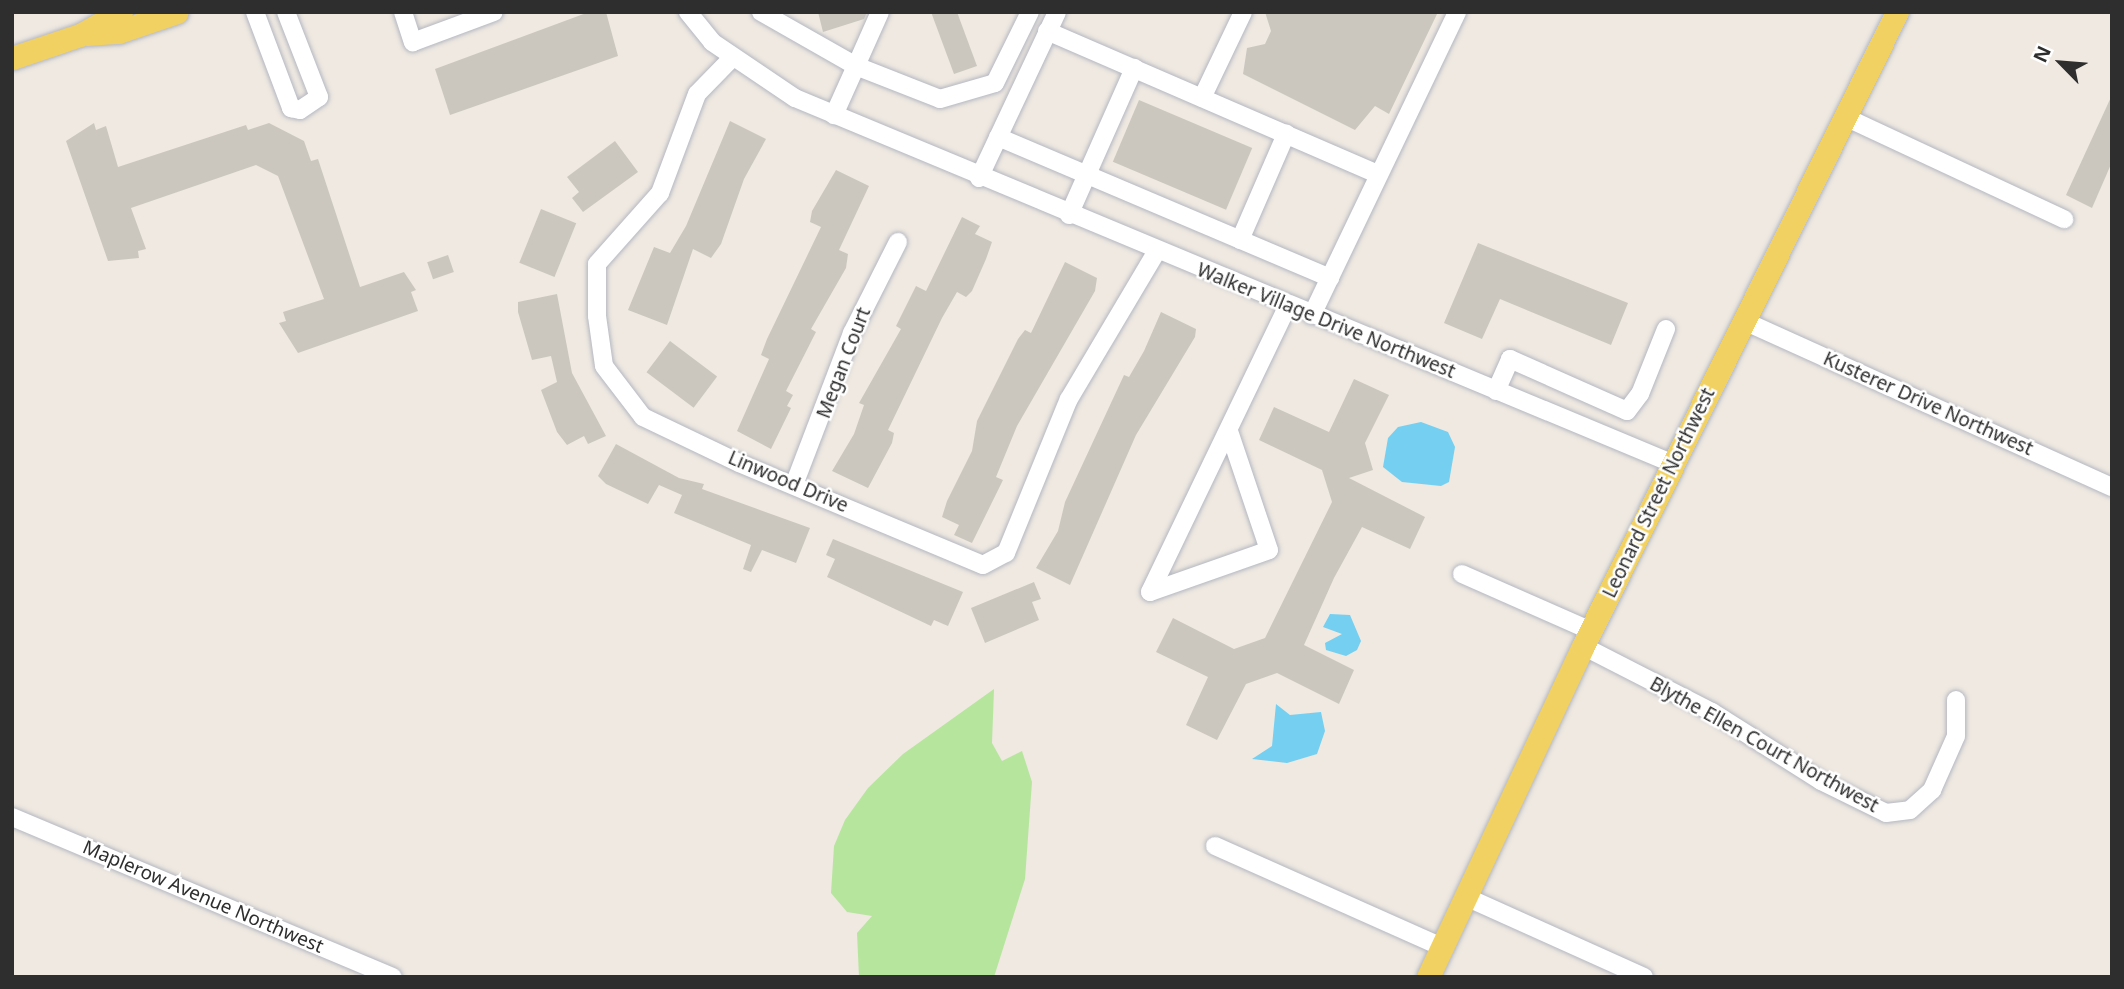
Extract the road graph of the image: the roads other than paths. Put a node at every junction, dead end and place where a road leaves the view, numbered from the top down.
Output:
1 (121, 12) edge
2 (177, 12) edge
3 (256, 12) edge
4 (286, 12) edge
5 (403, 12) edge
6 (494, 12) edge
7 (688, 12) edge
8 (761, 12) edge
9 (880, 12) edge
10 (1031, 12) edge
11 (1057, 12) edge
12 (1243, 12) edge
13 (1457, 12) edge
14 (1897, 12) edge
15 (1047, 31) junction
16 (293, 33) junction
17 (80, 35) junction
18 (267, 43) junction
19 (15, 51) edge
20 (732, 58) junction
21 (856, 66) junction
22 (1134, 68) junction
23 (1202, 98) junction
24 (834, 115) junction
25 (1845, 117) junction
26 (1286, 134) junction
27 (998, 138) junction
28 (1086, 174) junction
29 (1378, 174) junction
30 (979, 178) junction
31 (1069, 215) junction
32 (2064, 219) dead end
33 (1240, 240) junction
34 (898, 242) dead end
35 (1157, 251) junction
36 (1329, 278) junction
37 (1288, 305) junction
38 (1312, 315) junction
39 (1744, 321) junction
40 (1666, 328) dead end
41 (1496, 391) junction
42 (1230, 431) junction
43 (1674, 464) junction
44 (794, 485) junction
45 (2112, 487) edge
46 (1462, 574) dead end
47 (1587, 638) junction
48 (1956, 700) dead end
49 (12, 817) edge
50 (1215, 846) dead end
51 (1466, 897) junction
52 (1442, 947) junction
53 (393, 977) edge
54 (1428, 977) edge
55 (1644, 977) edge

1 - 17 main road
2 - 17 main road
3 - 18 street
4 - 16 street
5 - 6 street
7 - 20 street, Walker Village Drive Northwest
8 - 21 street
9 - 21 street
10 - 21 street
11 - 15 street
12 - 23 street
13 - 29 street
14 - 25 main road, Leonard Street Northwest
15 - 22 street
15 - 27 street
16 - 18 street
16 - 18 street
17 - 19 main road
20 - 24 street, Walker Village Drive Northwest
20 - 44 street, Linwood Drive
21 - 24 street
22 - 23 street
22 - 28 street
23 - 26 street
24 - 30 street, Walker Village Drive Northwest
25 - 32 street
25 - 39 main road, Leonard Street Northwest
26 - 29 street
26 - 33 street
27 - 28 street
27 - 30 street
28 - 31 street
28 - 33 street
29 - 36 street
30 - 31 street, Walker Village Drive Northwest
31 - 35 street, Walker Village Drive Northwest
33 - 36 street
34 - 44 street, Megan Court
35 - 37 street, Walker Village Drive Northwest
35 - 44 street, Linwood Drive
36 - 38 street
37 - 38 street, Walker Village Drive Northwest
37 - 42 street
38 - 41 street, Walker Village Drive Northwest
39 - 43 main road, Leonard Street Northwest
39 - 45 street, Kusterer Drive Northwest
40 - 41 street
41 - 43 street, Walker Village Drive Northwest
42 - 42 street
43 - 47 main road, Leonard Street Northwest
46 - 47 street, Blythe Ellen Court Northwest
47 - 48 street, Blythe Ellen Court Northwest
47 - 51 main road, Leonard Street Northwest
49 - 53 street, Maplerow Avenue Northwest
50 - 52 street
51 - 52 main road, Leonard Street Northwest
51 - 55 street
52 - 54 main road, Leonard Street Northwest

